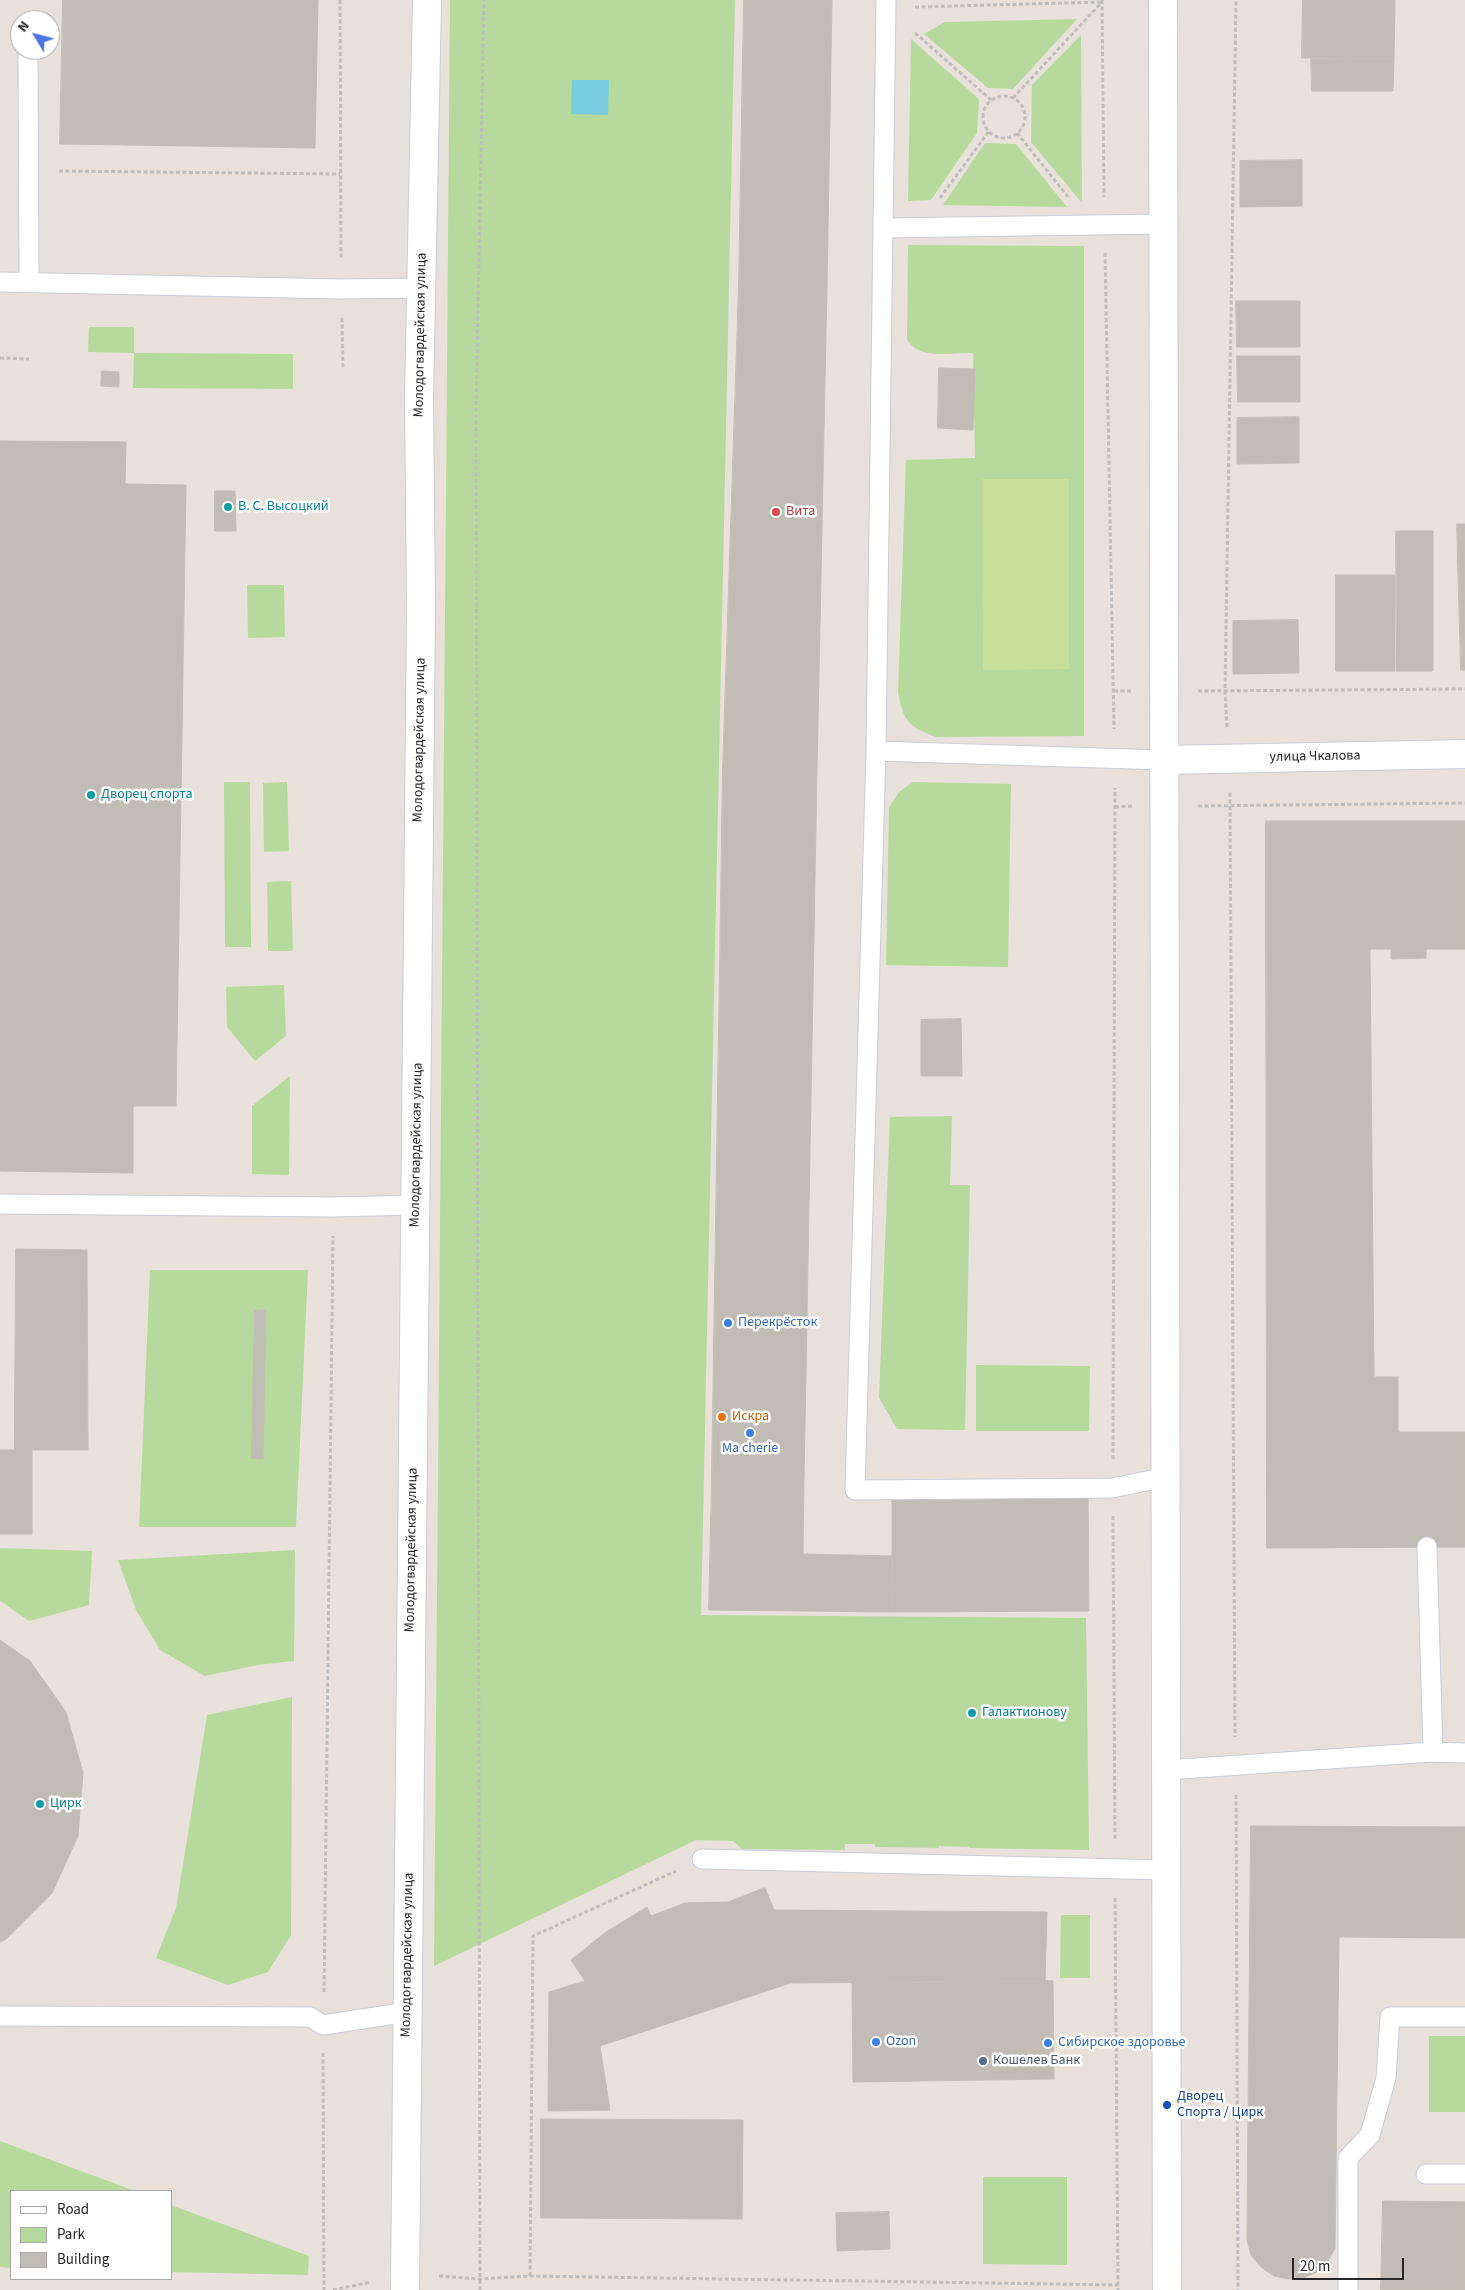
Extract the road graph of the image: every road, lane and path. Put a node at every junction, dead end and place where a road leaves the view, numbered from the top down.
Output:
1 (340, 0) edge
2 (427, 0) edge
3 (484, 0) edge
4 (1163, 0) edge
5 (1236, 0) edge
6 (1102, 1) edge
7 (885, 4) edge
8 (28, 60) edge
9 (1013, 98) junction
10 (991, 100) junction
11 (989, 131) junction
12 (1017, 133) junction
13 (27, 170) junction
14 (1070, 199) dead end
15 (937, 203) dead end
16 (1164, 224) junction
17 (1104, 226) junction
18 (883, 228) junction
19 (0, 282) edge
20 (30, 282) junction
21 (421, 288) junction
22 (0, 358) edge
23 (29, 359) dead end
24 (1465, 690) edge
25 (1225, 692) junction
26 (876, 751) junction
27 (1465, 754) edge
28 (1113, 759) junction
29 (1230, 759) junction
30 (1164, 760) junction
31 (1465, 803) edge
32 (1230, 806) junction
33 (0, 1204) edge
34 (416, 1205) junction
35 (333, 1208) junction
36 (1166, 1477) junction
37 (1112, 1488) junction
38 (1427, 1547) dead end
39 (1432, 1752) junction
40 (1465, 1753) edge
41 (1236, 1765) junction
42 (1166, 1770) junction
43 (702, 1860) joint
44 (1115, 1869) junction
45 (1166, 1870) junction
46 (408, 2012) junction
47 (0, 2016) edge
48 (1465, 2017) edge
49 (323, 2026) junction
50 (1426, 2174) dead end
51 (1465, 2174) edge
52 (530, 2276) junction
53 (480, 2279) junction
54 (405, 2282) edge
55 (1118, 2285) junction
56 (324, 2290) edge
57 (333, 2290) edge
58 (480, 2290) edge
59 (1118, 2290) edge
60 (1167, 2290) edge
61 (1238, 2290) edge
62 (1348, 2290) edge

1 - 13 path
2 - 21 street, Молодогвардейская улица
3 - 53 path
4 - 16 street
5 - 25 path
6 - 7 path
6 - 9 path
6 - 17 path
7 - 10 path
7 - 18 lane
8 - 13 lane
9 - 10 path
9 - 12 path
10 - 11 path
11 - 12 path
11 - 15 path
12 - 14 path
13 - 20 lane
16 - 17 lane
16 - 30 street
17 - 18 lane
17 - 28 path
18 - 26 lane
19 - 20 lane
20 - 21 lane
21 - 34 street, Молодогвардейская улица
22 - 23 path
24 - 25 path
25 - 29 path
26 - 28 lane
26 - 37 lane
27 - 29 street, улица Чкалова
28 - 30 lane
28 - 37 path
29 - 30 street, улица Чкалова
29 - 32 path
30 - 36 street
31 - 32 path
32 - 41 path
33 - 35 lane
34 - 35 lane
34 - 46 street, Молодогвардейская улица
35 - 49 path
36 - 37 lane
36 - 42 street
37 - 44 path
38 - 39 lane
39 - 40 lane
39 - 41 lane
41 - 42 lane
41 - 61 path
42 - 45 street
43 - 44 lane
43 - 52 path
44 - 45 lane
44 - 55 path
45 - 60 street
46 - 49 lane
46 - 54 street, Молодогвардейская улица
47 - 49 lane
48 - 62 lane
49 - 56 path
50 - 51 lane
52 - 53 path
52 - 55 path
53 - 54 path
53 - 58 path
54 - 57 path
55 - 59 path

